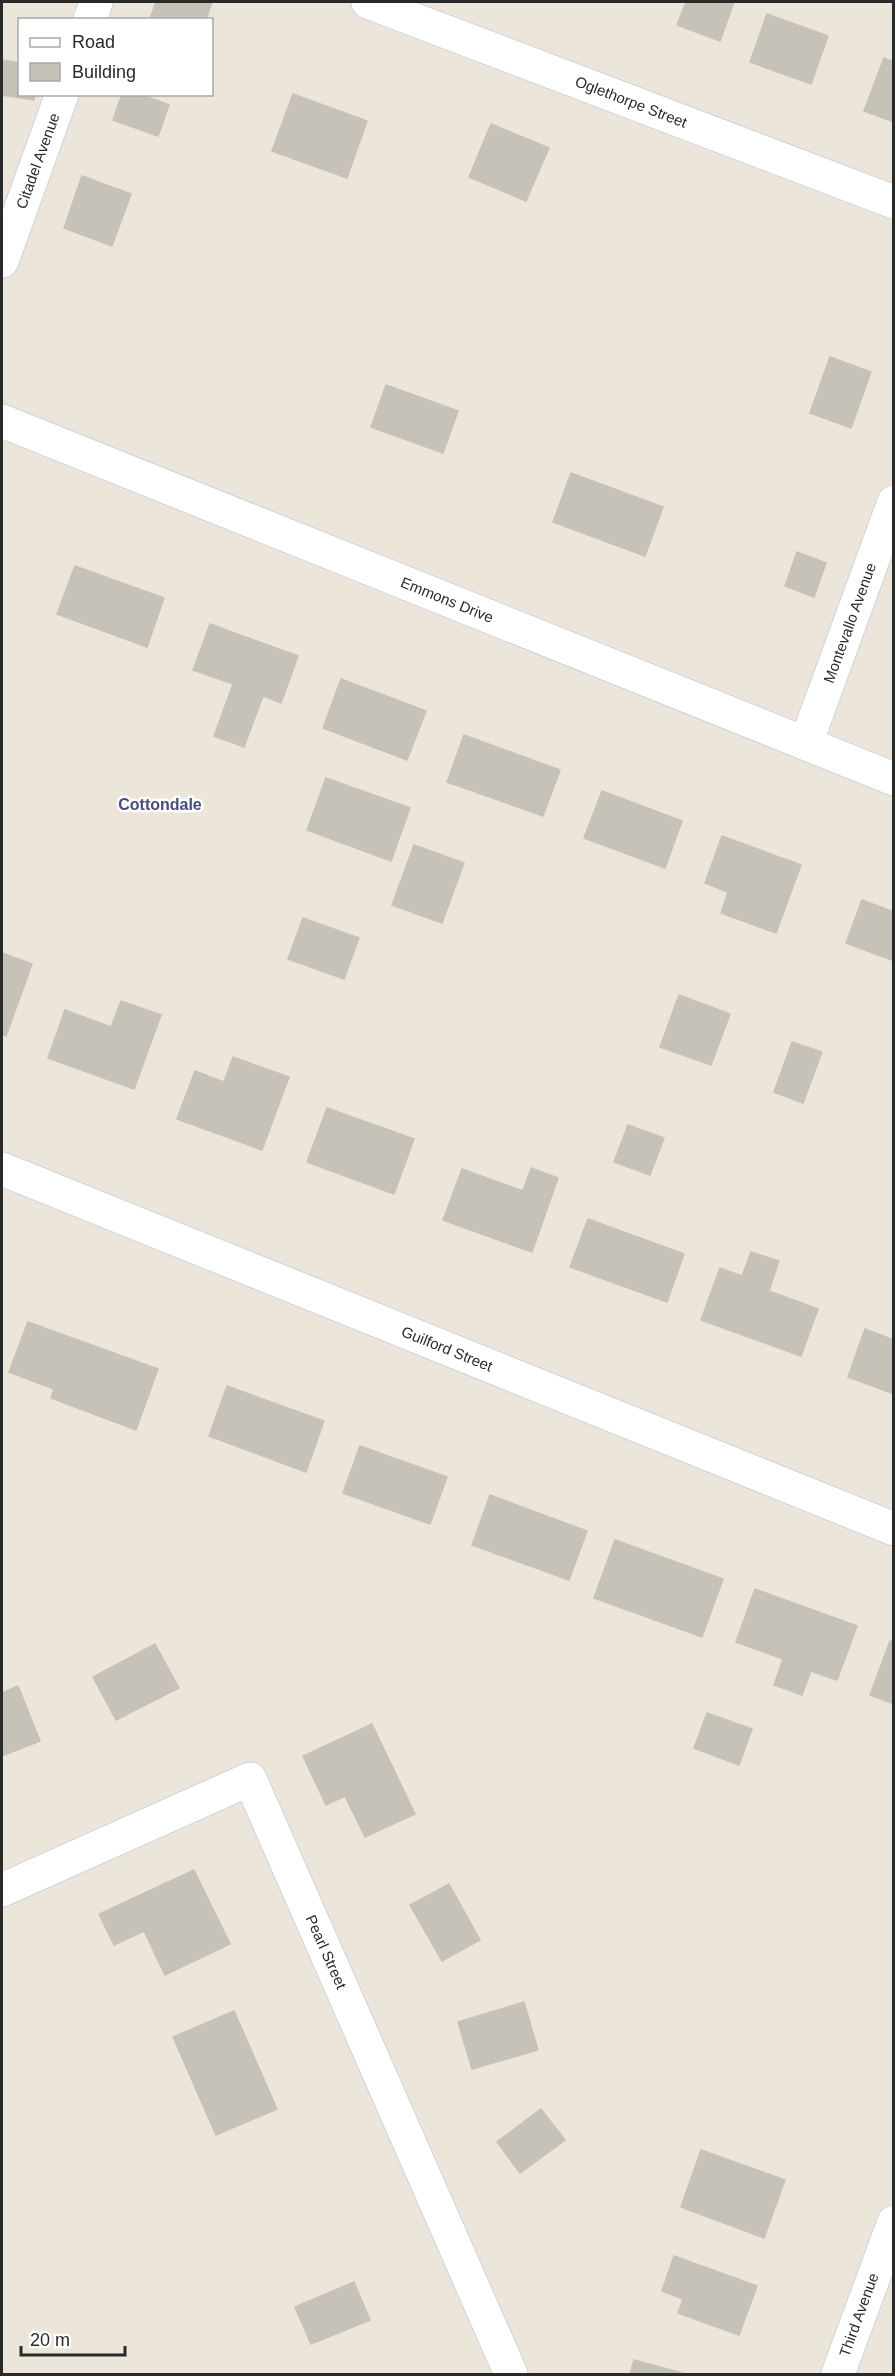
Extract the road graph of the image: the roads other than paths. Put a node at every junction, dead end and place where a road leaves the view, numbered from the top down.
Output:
1 (96, 2) edge
2 (368, 2) edge
3 (91, 18) edge
4 (61, 96) edge
5 (894, 202) edge
6 (2, 261) edge
7 (2, 421) edge
8 (894, 502) edge
9 (806, 743) junction
10 (894, 779) edge
11 (2, 1169) edge
12 (894, 1529) edge
13 (2, 1890) edge
14 (894, 2222) edge
15 (511, 2374) edge
16 (838, 2374) edge

1 - 3 street
2 - 5 street, Oglethorpe Street
4 - 6 street, Citadel Avenue
7 - 9 street, Emmons Drive
8 - 9 street, Montevallo Avenue
9 - 10 street, Emmons Drive
11 - 12 street, Guilford Street
13 - 15 street, Pearl Street
14 - 16 street, Third Avenue

